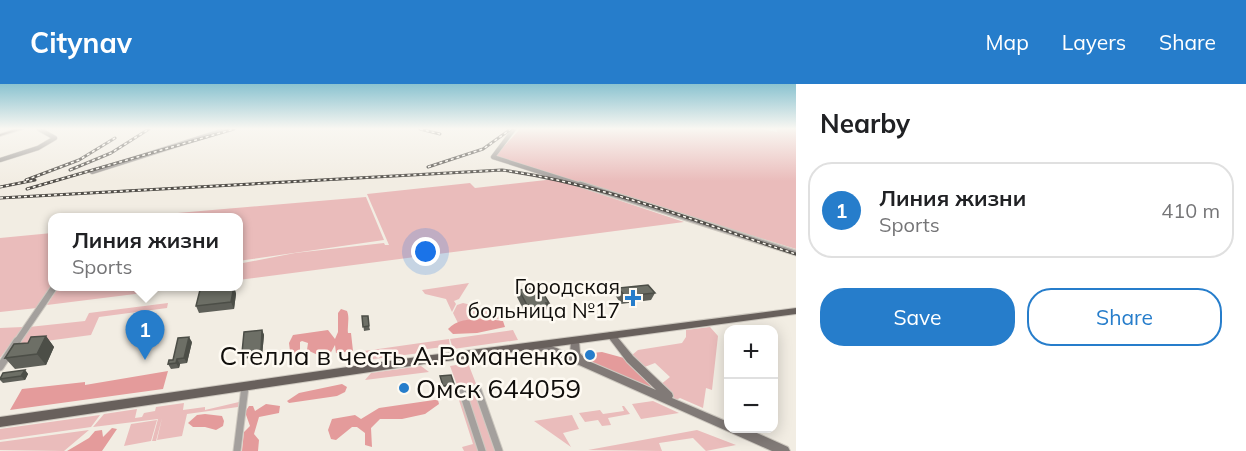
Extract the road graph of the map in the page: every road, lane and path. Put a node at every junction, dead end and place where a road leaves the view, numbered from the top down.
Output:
1 (41, 146) edge
2 (174, 146) edge
3 (499, 146) edge
4 (0, 160) edge
5 (92, 172) dead end
6 (796, 253) edge
7 (52, 291) edge
8 (796, 311) edge
9 (612, 335) junction
10 (575, 340) junction
11 (528, 346) junction
12 (583, 363) junction
13 (0, 367) edge
14 (245, 387) junction
15 (477, 388) dead end
16 (462, 390) dead end
17 (676, 403) junction
18 (0, 422) edge
19 (724, 425) edge
20 (743, 433) edge
21 (237, 451) edge
22 (482, 451) edge
23 (500, 451) edge
24 (784, 451) edge

1 - 4 street
2 - 5 street
3 - 6 street
7 - 13 street
8 - 9 main road
9 - 10 main road
9 - 17 main road
10 - 11 main road
10 - 12 main road
11 - 12 main road
11 - 14 main road
12 - 17 main road
14 - 18 main road
14 - 21 street
15 - 23 street
16 - 22 street
17 - 19 main road
20 - 24 main road

